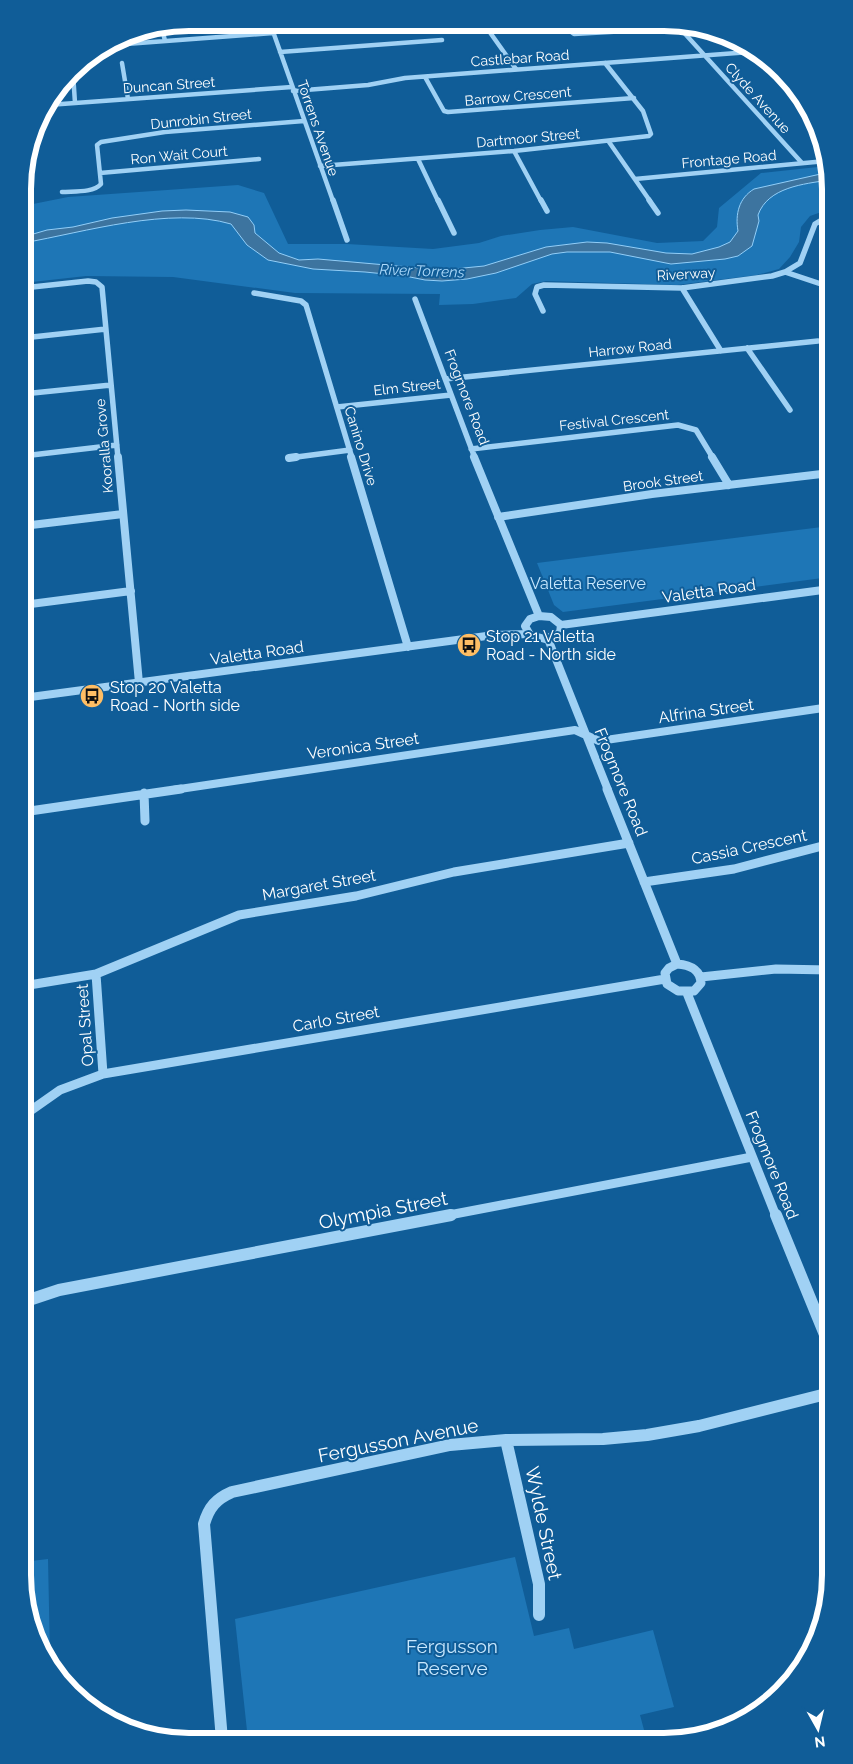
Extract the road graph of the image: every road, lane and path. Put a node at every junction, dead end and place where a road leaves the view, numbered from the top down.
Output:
1 (489, 31) edge
2 (567, 31) edge
3 (618, 31) edge
4 (273, 33) joint
5 (685, 33) edge
6 (163, 34) edge
7 (442, 40) dead end
8 (165, 41) junction
9 (127, 44) edge
10 (280, 52) junction
11 (742, 53) edge
12 (705, 55) junction
13 (122, 63) dead end
14 (605, 63) junction
15 (516, 70) junction
16 (425, 77) junction
17 (74, 83) edge
18 (293, 89) junction
19 (634, 98) junction
20 (128, 99) junction
21 (75, 103) junction
22 (57, 104) edge
23 (304, 121) junction
24 (609, 142) junction
25 (514, 150) junction
26 (260, 159) dead end
27 (418, 159) junction
28 (819, 162) edge
29 (802, 163) junction
30 (320, 166) junction
31 (100, 173) junction
32 (635, 179) junction
33 (62, 192) dead end
34 (547, 211) dead end
35 (658, 213) dead end
36 (822, 220) edge
37 (454, 233) dead end
38 (347, 240) dead end
39 (785, 272) junction
40 (822, 284) edge
41 (32, 287) edge
42 (682, 288) junction
43 (254, 293) dead end
44 (415, 299) dead end
45 (544, 311) dead end
46 (106, 329) junction
47 (32, 337) edge
48 (818, 341) dead end
49 (747, 348) junction
50 (722, 351) junction
51 (445, 379) junction
52 (111, 385) junction
53 (32, 393) edge
54 (450, 394) junction
55 (337, 407) junction
56 (790, 410) dead end
57 (116, 445) junction
58 (472, 449) junction
59 (350, 450) junction
60 (32, 455) edge
61 (289, 458) dead end
62 (822, 474) edge
63 (729, 485) junction
64 (123, 514) junction
65 (498, 517) junction
66 (32, 525) edge
67 (822, 590) edge
68 (131, 591) junction
69 (32, 604) edge
70 (538, 616) junction
71 (561, 625) junction
72 (528, 631) junction
73 (548, 639) junction
74 (408, 647) junction
75 (139, 683) junction
76 (32, 697) edge
77 (822, 707) edge
78 (586, 735) junction
79 (144, 793) junction
80 (32, 811) edge
81 (145, 821) dead end
82 (628, 843) junction
83 (822, 846) edge
84 (644, 882) junction
85 (677, 964) junction
86 (821, 970) edge
87 (96, 974) junction
88 (701, 977) junction
89 (665, 979) junction
90 (31, 985) edge
91 (687, 993) junction
92 (104, 1074) junction
93 (31, 1110) edge
94 (752, 1157) junction
95 (31, 1299) edge
96 (821, 1326) edge
97 (821, 1395) edge
98 (506, 1440) junction
99 (539, 1615) dead end
100 (221, 1733) edge

1 - 15 street
2 - 3 street
4 - 8 street
4 - 10 street, Torrens Avenue
5 - 12 street, Clyde Avenue
6 - 8 street
7 - 10 street
8 - 9 street
10 - 18 street, Torrens Avenue
11 - 12 street, Castlebar Road
12 - 14 street, Castlebar Road
12 - 29 street, Clyde Avenue
13 - 20 street
14 - 15 street, Castlebar Road
14 - 19 street, Dartmoor Street
15 - 16 street, Castlebar Road
16 - 18 street, Castlebar Road
16 - 19 street, Barrow Crescent
17 - 21 street
18 - 20 street, Duncan Street
18 - 23 street, Torrens Avenue
19 - 24 street, Dartmoor Street
20 - 21 street, Duncan Street
21 - 22 street, Duncan Street
23 - 30 street, Torrens Avenue
23 - 31 street, Dunrobin Street
24 - 25 street, Dartmoor Street
24 - 32 street
25 - 27 street, Dartmoor Street
25 - 34 street
26 - 31 street, Ron Wait Court
27 - 30 street, Dartmoor Street
27 - 37 street
28 - 29 street, Frontage Road
29 - 32 street, Frontage Road
30 - 38 street, Torrens Avenue
31 - 33 street
32 - 35 street
36 - 39 street, Riverway
39 - 40 street
39 - 42 street, Riverway
41 - 46 street, Kooralla Grove
42 - 45 street, Riverway
42 - 50 street
43 - 55 street, Canino Drive
44 - 51 street, Frogmore Road
46 - 47 street
46 - 52 street, Kooralla Grove
48 - 49 street, Harrow Road
49 - 50 street, Harrow Road
49 - 56 street
50 - 51 street, Harrow Road
51 - 54 street, Frogmore Road
52 - 53 street
52 - 57 street, Kooralla Grove
54 - 55 street, Elm Street
54 - 58 street, Frogmore Road
55 - 59 street, Canino Drive
57 - 60 street
57 - 64 street, Kooralla Grove
58 - 63 street, Festival Crescent
58 - 65 street, Frogmore Road
59 - 61 street
59 - 74 street, Canino Drive
62 - 63 street, Brook Street
63 - 65 street, Brook Street
64 - 66 street
64 - 68 street, Kooralla Grove
65 - 70 street, Frogmore Road
67 - 71 street, Valetta Road
68 - 69 street
68 - 75 street, Kooralla Grove
70 - 71 street
70 - 72 street
71 - 73 street
72 - 73 street
72 - 74 street, Valetta Road
73 - 78 street, Frogmore Road
74 - 75 street, Valetta Road
75 - 76 street, Valetta Road
77 - 78 street, Alfrina Street
78 - 79 street, Veronica Street
78 - 82 street, Frogmore Road
79 - 80 street, Veronica Street
79 - 81 street
82 - 84 street, Frogmore Road
82 - 87 street, Margaret Street
83 - 84 street, Cassia Crescent
84 - 85 street, Frogmore Road
85 - 88 street
85 - 89 street
86 - 88 street
87 - 90 street, Margaret Street
87 - 92 street, Opal Street
88 - 91 street
89 - 91 street
89 - 92 street, Carlo Street
91 - 94 street, Frogmore Road
92 - 93 street, Carlo Street
94 - 95 street, Olympia Street
94 - 96 street, Frogmore Road
97 - 98 street, Fergusson Avenue
98 - 99 street, Wylde Street
98 - 100 street, Fergusson Avenue

